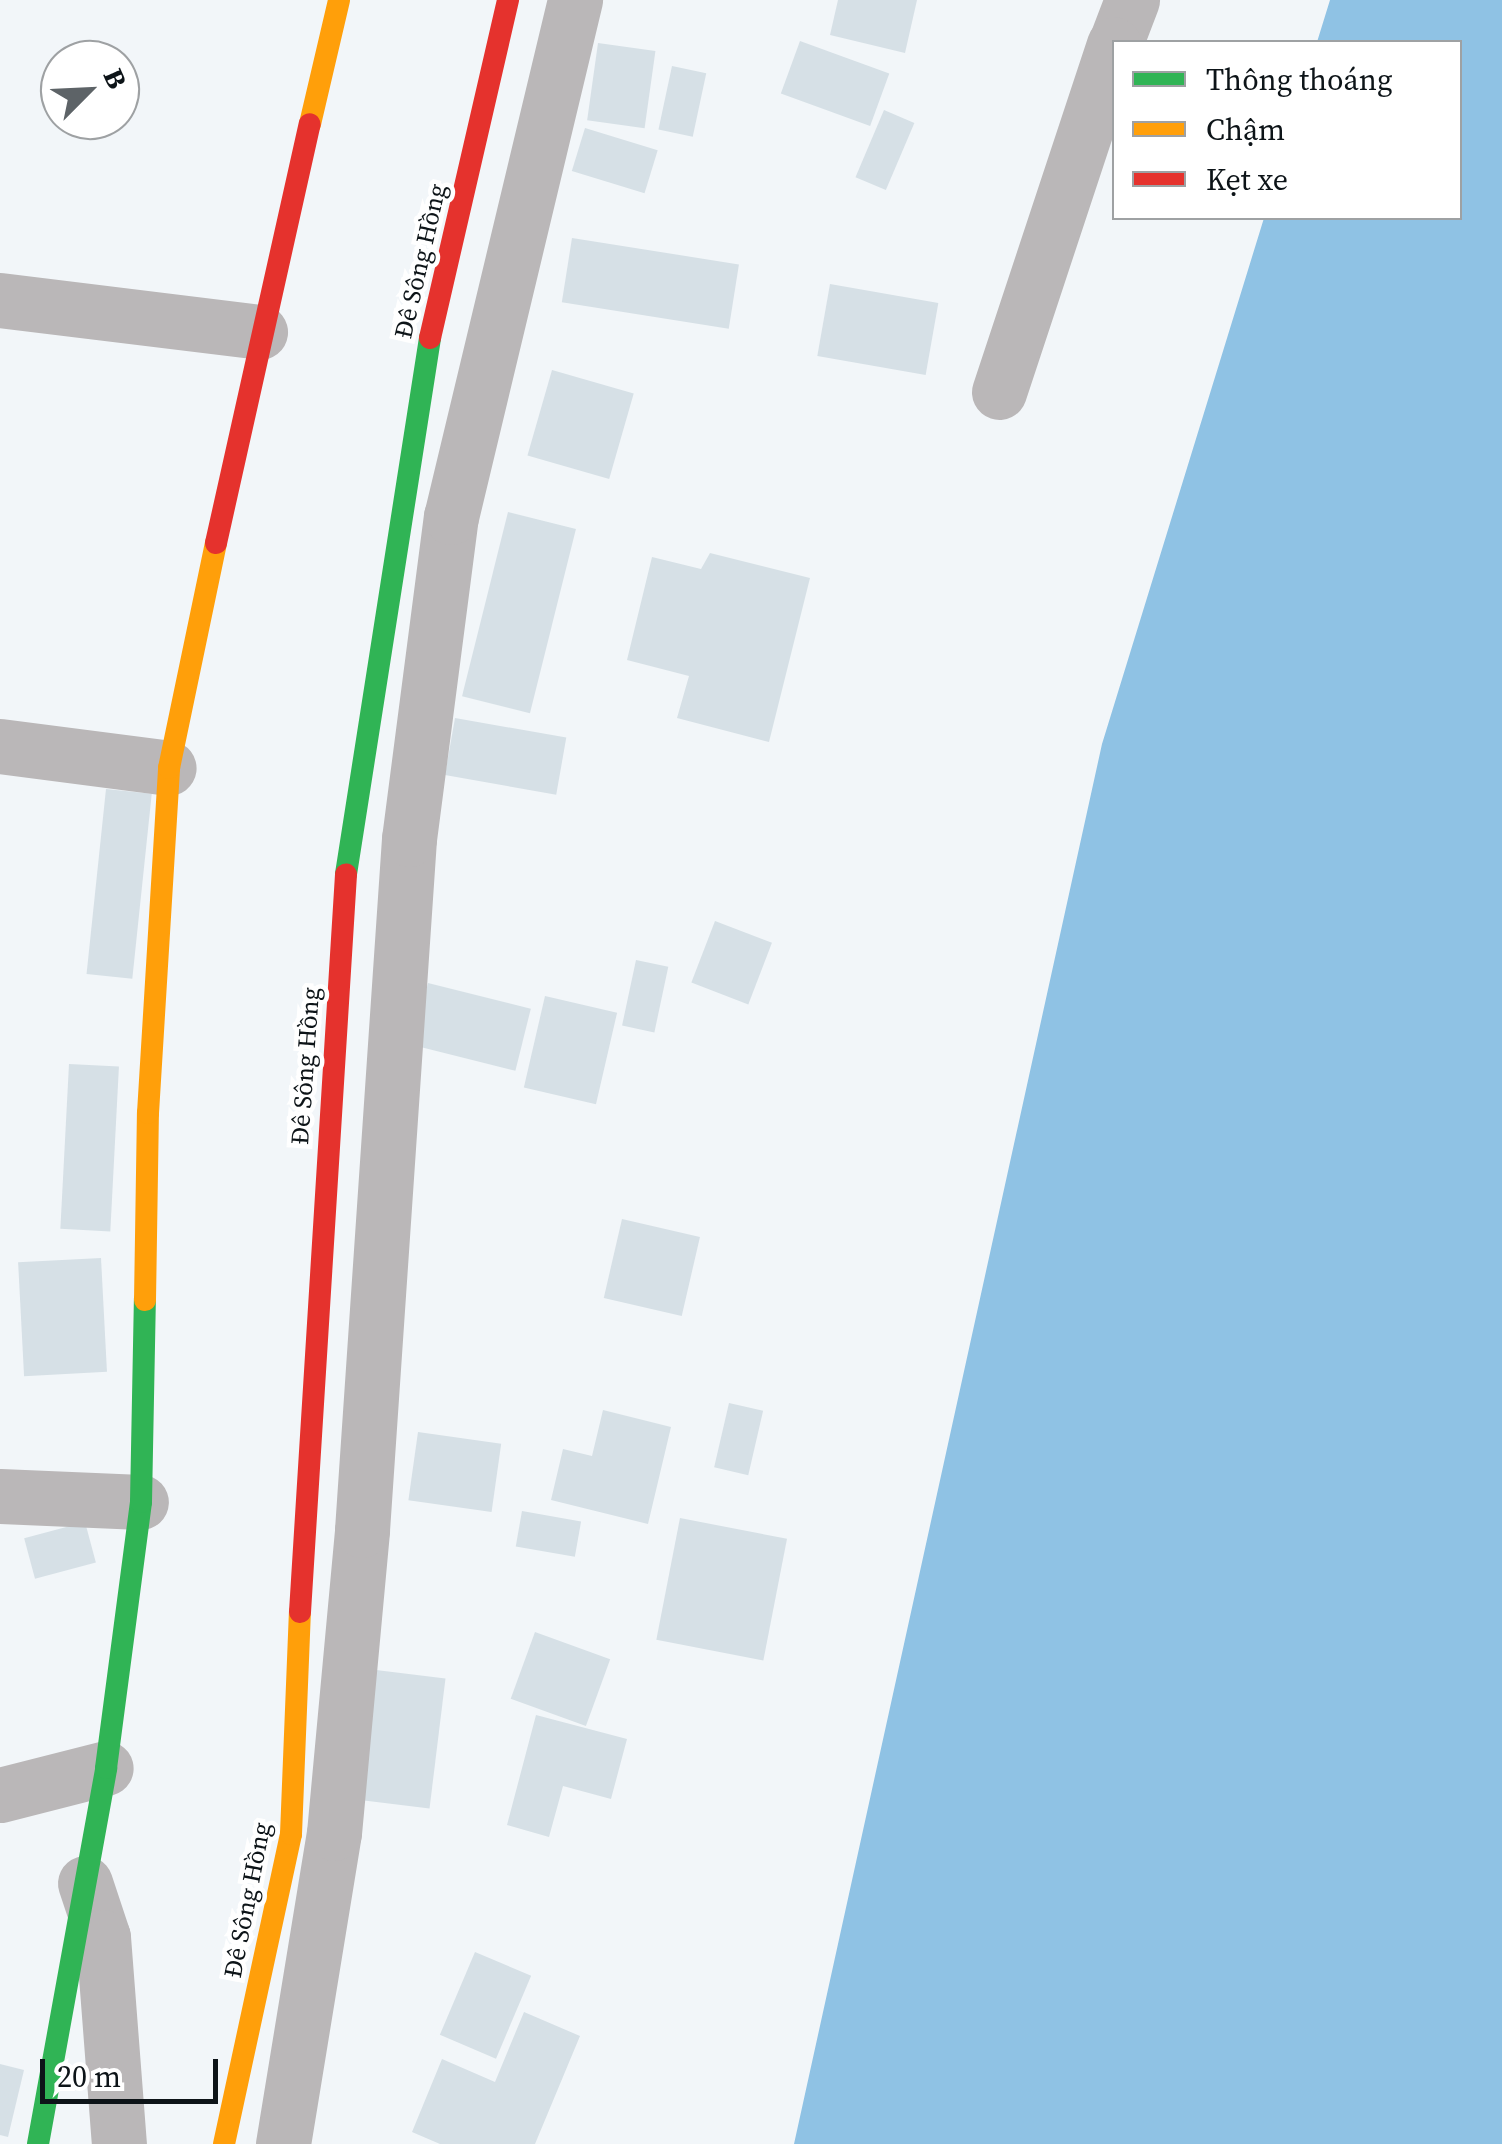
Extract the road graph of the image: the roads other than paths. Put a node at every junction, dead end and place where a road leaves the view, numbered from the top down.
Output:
1 (338, 0) edge
2 (508, 0) edge
3 (575, 0) edge
4 (1132, 0) edge
5 (1117, 40) edge
6 (1112, 53) edge
7 (0, 300) edge
8 (260, 332) junction
9 (999, 392) dead end
10 (0, 746) edge
11 (168, 768) junction
12 (0, 1496) edge
13 (142, 1502) junction
14 (106, 1768) junction
15 (0, 1795) edge
16 (85, 1884) junction
17 (38, 2144) edge
18 (119, 2144) edge
19 (224, 2144) edge
20 (283, 2144) edge

1 - 8 street
2 - 19 street, Đê Sông Hồng
3 - 20 street
4 - 5 street
6 - 9 street
7 - 8 street
8 - 11 street
10 - 11 street
11 - 13 street
12 - 13 street
13 - 14 street
14 - 15 street
14 - 16 street
16 - 17 street
16 - 18 street

